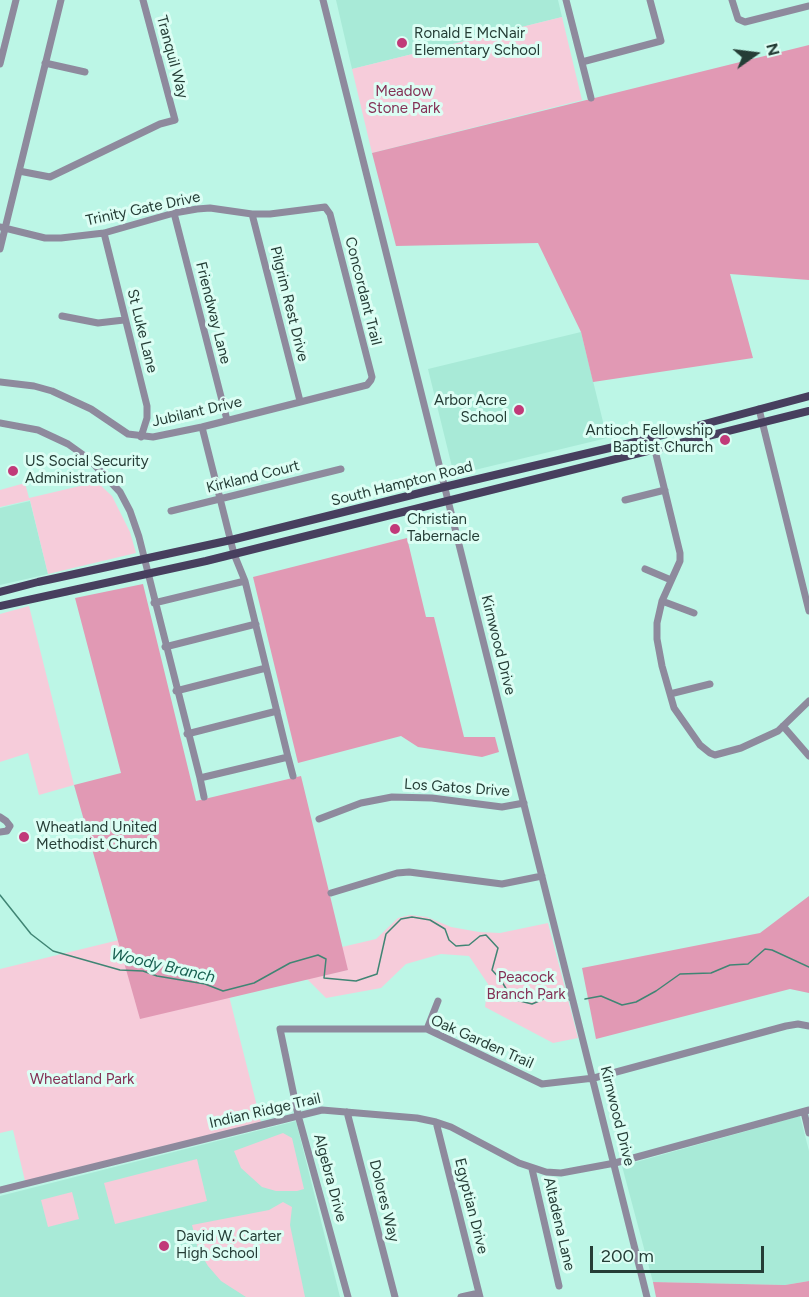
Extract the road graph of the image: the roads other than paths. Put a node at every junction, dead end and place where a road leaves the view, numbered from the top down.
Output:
1 (16, 0) edge
2 (60, 0) edge
3 (143, 0) edge
4 (323, 0) edge
5 (566, 0) edge
6 (650, 0) edge
7 (732, 0) edge
8 (809, 6) edge
9 (582, 62) junction
10 (45, 63) junction
11 (0, 64) edge
12 (85, 72) dead end
13 (591, 98) dead end
14 (19, 171) junction
15 (328, 209) joint
16 (174, 213) junction
17 (252, 214) junction
18 (3, 227) edge
19 (104, 232) junction
20 (0, 249) edge
21 (62, 316) dead end
22 (124, 320) junction
23 (371, 380) joint
24 (0, 382) edge
25 (809, 396) edge
26 (300, 401) junction
27 (759, 409) junction
28 (809, 411) edge
29 (227, 420) junction
30 (0, 423) edge
31 (761, 423) junction
32 (202, 427) junction
33 (141, 437) junction
34 (652, 438) junction
35 (654, 448) junction
36 (341, 469) dead end
37 (444, 487) junction
38 (665, 490) junction
39 (220, 500) junction
40 (625, 500) dead end
41 (447, 501) junction
42 (171, 511) dead end
43 (231, 540) junction
44 (234, 554) junction
45 (144, 560) junction
46 (645, 569) dead end
47 (147, 574) junction
48 (671, 580) junction
49 (245, 581) junction
50 (38, 582) junction
51 (0, 592) edge
52 (41, 596) junction
53 (662, 601) junction
54 (154, 603) junction
55 (0, 606) edge
56 (809, 611) edge
57 (694, 613) dead end
58 (256, 624) junction
59 (165, 647) junction
60 (266, 668) junction
61 (710, 684) dead end
62 (176, 691) junction
63 (670, 694) junction
64 (809, 701) edge
65 (277, 711) junction
66 (783, 726) junction
67 (187, 734) junction
68 (809, 756) edge
69 (288, 757) junction
70 (293, 776) dead end
71 (200, 778) junction
72 (204, 797) dead end
73 (524, 803) junction
74 (0, 817) edge
75 (319, 819) dead end
76 (0, 832) edge
77 (542, 876) junction
78 (331, 893) dead end
79 (438, 1000) dead end
80 (809, 1026) edge
81 (280, 1029) joint
82 (427, 1029) junction
83 (594, 1078) junction
84 (806, 1111) edge
85 (348, 1112) junction
86 (298, 1115) junction
87 (436, 1122) junction
88 (809, 1133) edge
89 (615, 1163) junction
90 (532, 1169) junction
91 (0, 1190) edge
92 (559, 1286) dead end
93 (479, 1295) edge
94 (348, 1297) edge
95 (395, 1297) edge
96 (461, 1297) edge
97 (647, 1297) edge

1 - 11 street
2 - 10 street
3 - 14 street, Tranquil Way
4 - 37 street, Kirnwood Drive
5 - 9 street
6 - 9 street
7 - 8 street
9 - 13 street
10 - 12 street
10 - 14 street
14 - 18 street
15 - 17 street, Trinity Gate Drive
15 - 23 street, Concordant Trail
16 - 17 street, Trinity Gate Drive
16 - 19 street, Trinity Gate Drive
16 - 29 street, Friendway Lane
17 - 26 street, Pilgrim Rest Drive
18 - 19 street, Trinity Gate Drive
18 - 20 street
19 - 22 street, St Luke Lane
21 - 22 street
22 - 33 street, St Luke Lane
23 - 26 street, Jubilant Drive
24 - 33 street, Jubilant Drive
25 - 27 main road, South Hampton Road
26 - 29 street, Jubilant Drive
27 - 31 street
27 - 34 main road, South Hampton Road
28 - 31 main road, South Hampton Road
29 - 32 street, Jubilant Drive
30 - 45 street
31 - 35 main road, South Hampton Road
31 - 56 street
32 - 33 street, Jubilant Drive
32 - 39 street
34 - 35 street
34 - 37 main road, South Hampton Road
35 - 38 street
35 - 41 main road, South Hampton Road
36 - 39 street, Kirkland Court
37 - 41 street, Kirnwood Drive
37 - 43 main road, South Hampton Road
38 - 40 street
38 - 48 street
39 - 42 street, Kirkland Court
39 - 43 street
41 - 44 main road, South Hampton Road
41 - 73 street, Kirnwood Drive
43 - 44 street
43 - 45 main road, South Hampton Road
44 - 47 main road, South Hampton Road
44 - 49 street
45 - 47 street
45 - 50 main road, South Hampton Road
46 - 48 street
47 - 52 main road, South Hampton Road
47 - 54 street
48 - 53 street
49 - 54 street
49 - 58 street
50 - 51 main road, South Hampton Road
50 - 52 main road
52 - 55 main road, South Hampton Road
53 - 57 street
53 - 63 street
54 - 59 street
58 - 59 street
58 - 60 street
59 - 62 street
60 - 62 street
60 - 65 street
61 - 63 street
62 - 67 street
63 - 66 street
64 - 66 street
65 - 67 street
65 - 69 street
66 - 68 street
67 - 71 street
69 - 70 street
69 - 71 street
71 - 72 street
73 - 75 street, Los Gatos Drive
73 - 77 street, Kirnwood Drive
74 - 76 street
77 - 78 street
77 - 83 street, Kirnwood Drive
79 - 82 street
80 - 83 street, Oak Garden Trail
81 - 82 street, Oak Garden Trail
81 - 86 street, Algebra Drive
82 - 83 street, Oak Garden Trail
83 - 89 street, Kirnwood Drive
84 - 88 street
84 - 89 street, Indian Ridge Trail
85 - 86 street, Indian Ridge Trail
85 - 87 street, Indian Ridge Trail
85 - 95 street, Dolores Way
86 - 91 street, Indian Ridge Trail
86 - 94 street, Algebra Drive
87 - 90 street, Indian Ridge Trail
87 - 93 street, Egyptian Drive
89 - 90 street, Indian Ridge Trail
89 - 97 street, Kirnwood Drive
90 - 92 street, Altadena Lane
93 - 96 street

